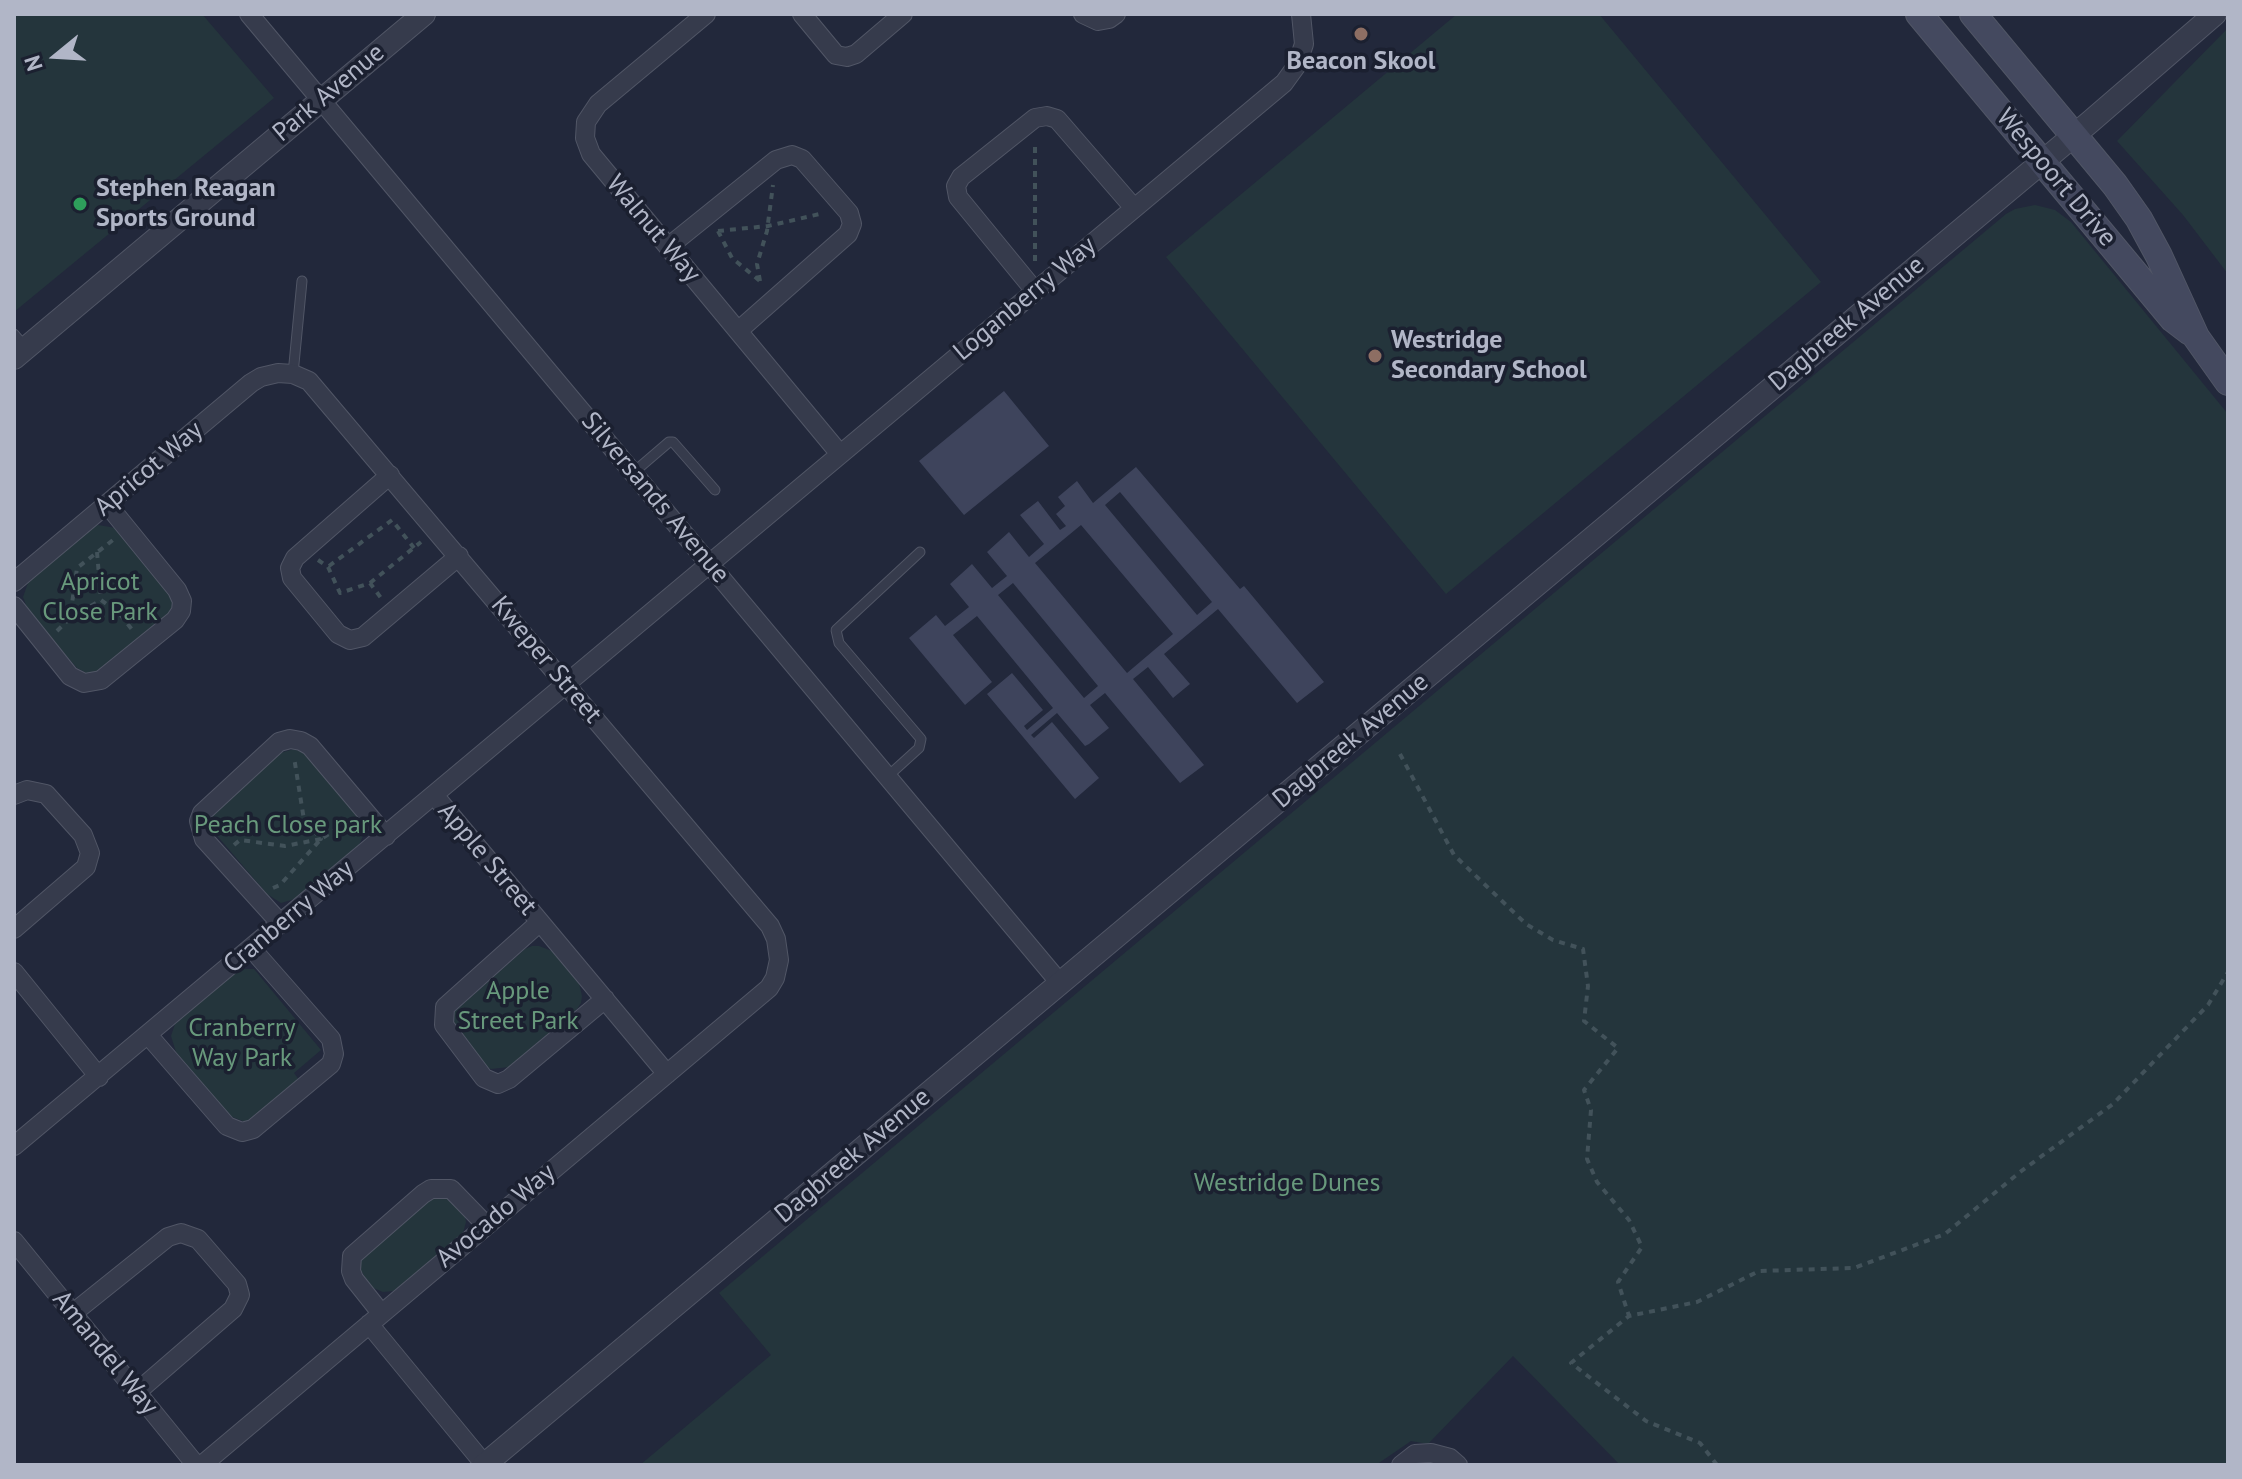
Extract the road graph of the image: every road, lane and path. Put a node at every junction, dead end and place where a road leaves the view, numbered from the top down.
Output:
1 (249, 14) edge
2 (424, 14) edge
3 (706, 14) edge
4 (802, 14) edge
5 (903, 14) edge
6 (1083, 14) edge
7 (1116, 14) edge
8 (1301, 14) edge
9 (1919, 14) edge
10 (1973, 14) edge
11 (2215, 14) edge
12 (321, 100) junction
13 (1035, 118) junction
14 (2075, 135) junction
15 (776, 160) junction
16 (2043, 162) junction
17 (1134, 208) junction
18 (849, 213) junction
19 (707, 216) junction
20 (768, 226) junction
21 (718, 231) junction
22 (668, 247) junction
23 (302, 281) dead end
24 (760, 281) junction
25 (1035, 291) junction
26 (775, 298) junction
27 (738, 331) junction
28 (2196, 337) junction
29 (18, 347) edge
30 (293, 374) junction
31 (2228, 382) edge
32 (840, 454) junction
33 (634, 472) junction
34 (390, 475) junction
35 (715, 490) dead end
36 (107, 504) junction
37 (127, 528) junction
38 (437, 530) junction
39 (414, 548) junction
40 (97, 552) junction
41 (920, 552) dead end
42 (459, 556) junction
43 (295, 558) junction
44 (711, 564) junction
45 (328, 567) junction
46 (15, 579) edge
47 (370, 583) junction
48 (101, 600) junction
49 (14, 606) edge
50 (392, 613) junction
51 (70, 618) junction
52 (44, 643) junction
53 (145, 645) junction
54 (566, 684) junction
55 (290, 739) junction
56 (1400, 754) dead end
57 (887, 777) junction
58 (14, 795) edge
59 (434, 795) junction
60 (365, 811) junction
61 (386, 836) junction
62 (321, 839) junction
63 (220, 856) junction
64 (253, 893) junction
65 (540, 922) junction
66 (281, 924) junction
67 (14, 929) edge
68 (252, 949) junction
69 (779, 960) joint
70 (14, 972) edge
71 (2228, 972) edge
72 (1060, 983) junction
73 (605, 999) junction
74 (149, 1036) junction
75 (667, 1074) junction
76 (99, 1077) junction
77 (14, 1146) edge
78 (486, 1225) junction
79 (14, 1241) edge
80 (72, 1314) junction
81 (1629, 1316) junction
82 (375, 1318) junction
83 (137, 1392) junction
84 (196, 1465) edge
85 (202, 1465) edge
86 (484, 1465) edge
87 (1401, 1465) edge
88 (1458, 1465) edge
89 (1717, 1465) edge

1 - 12 street, Silversands Avenue
2 - 12 street, Park Avenue
3 - 22 street, Walnut Way
4 - 5 street
6 - 7 street
8 - 17 street, Loganberry Way
9 - 16 main road, Wespoort Drive
10 - 14 main road, Wespoort Drive
11 - 14 street, Dagbreek Avenue
12 - 29 street, Park Avenue
12 - 33 street, Silversands Avenue
13 - 17 street
13 - 25 path
13 - 25 street
14 - 16 street, Dagbreek Avenue
14 - 28 main road, Wespoort Drive
15 - 18 street
15 - 19 street
15 - 20 path
16 - 28 main road, Wespoort Drive
16 - 72 street, Dagbreek Avenue
17 - 25 street, Loganberry Way
18 - 20 path
18 - 26 street
19 - 21 path
19 - 22 street
20 - 21 path
20 - 24 path
21 - 24 path
22 - 27 street, Walnut Way
23 - 30 lane
24 - 26 path
25 - 32 street, Loganberry Way
26 - 27 street
27 - 32 street, Walnut Way
28 - 31 main road, Wespoort Drive
30 - 34 street, Kweper Street
30 - 36 street, Apricot Way
32 - 44 street, Loganberry Way
33 - 35 lane
33 - 44 street, Silversands Avenue
34 - 38 street, Kweper Street
34 - 43 street
36 - 37 street
36 - 46 street, Apricot Way
37 - 40 path
37 - 53 street
38 - 39 path
38 - 42 street, Kweper Street
39 - 45 path
39 - 47 path
40 - 48 path
40 - 51 path
41 - 57 lane
42 - 50 street
42 - 54 street, Kweper Street
43 - 45 path
43 - 50 street
44 - 54 street, Cranberry Way
44 - 57 street, Silversands Avenue
45 - 47 path
47 - 50 path
48 - 51 path
48 - 53 path
49 - 52 street
51 - 52 path
52 - 53 street
54 - 59 street, Cranberry Way
54 - 69 street, Kweper Street
55 - 60 street
55 - 62 path
55 - 63 street
56 - 81 path
57 - 72 street, Silversands Avenue
58 - 67 street
59 - 61 street, Cranberry Way
59 - 65 street, Apple Street
60 - 61 street
60 - 62 path
61 - 66 street, Cranberry Way
62 - 63 path
62 - 64 path
63 - 64 street
64 - 66 street
65 - 73 street, Apple Street
65 - 73 street, Apple Street
66 - 68 street, Cranberry Way
68 - 74 street, Cranberry Way
68 - 74 street
69 - 75 street, Avocado Way
70 - 76 street
71 - 81 path
72 - 86 street, Dagbreek Avenue
73 - 75 street, Apple Street
74 - 76 street, Cranberry Way
75 - 78 street, Avocado Way
76 - 77 street, Cranberry Way
78 - 82 street, Avocado Way
78 - 82 street
79 - 80 street, Amandel Way
80 - 83 street, Amandel Way
80 - 83 street
81 - 89 path
82 - 85 street, Avocado Way
82 - 86 street
83 - 84 street, Amandel Way
87 - 88 street

